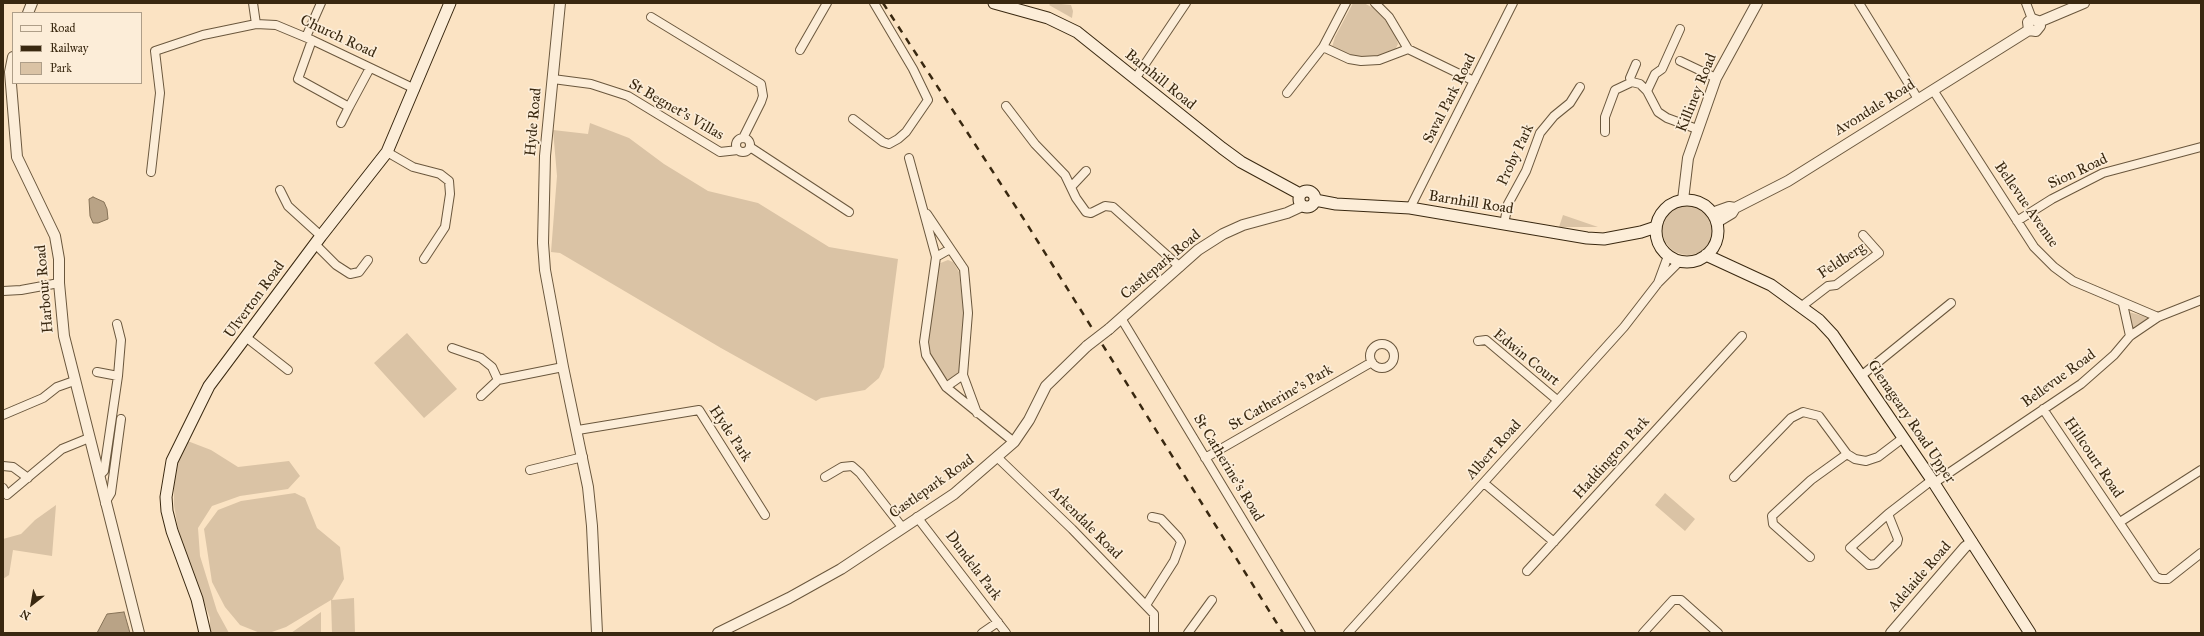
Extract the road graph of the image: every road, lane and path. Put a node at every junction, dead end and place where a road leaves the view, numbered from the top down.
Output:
1 (252, 3) edge
2 (321, 3) edge
3 (450, 3) edge
4 (560, 3) edge
5 (827, 3) edge
6 (874, 3) edge
7 (994, 3) edge
8 (1186, 3) edge
9 (1346, 3) edge
10 (1375, 3) edge
11 (1513, 3) edge
12 (1757, 3) edge
13 (1859, 3) edge
14 (2026, 3) edge
15 (2084, 3) edge
16 (651, 17) dead end
17 (2036, 21) junction
18 (256, 24) junction
19 (1680, 29) dead end
20 (309, 38) junction
21 (1323, 47) junction
22 (1408, 49) junction
23 (800, 50) dead end
24 (1680, 61) dead end
25 (12, 62) edge
26 (1636, 64) dead end
27 (370, 68) junction
28 (1716, 78) junction
29 (553, 79) junction
30 (1135, 79) junction
31 (1474, 81) junction
32 (1632, 82) junction
33 (1580, 87) dead end
34 (415, 89) junction
35 (1933, 90) junction
36 (1647, 91) junction
37 (1287, 93) dead end
38 (1918, 99) junction
39 (1006, 106) dead end
40 (349, 107) junction
41 (853, 119) dead end
42 (341, 123) dead end
43 (1697, 129) junction
44 (1605, 132) dead end
45 (743, 138) junction
46 (750, 147) junction
47 (2201, 147) edge
48 (738, 150) junction
49 (387, 152) junction
50 (909, 158) dead end
51 (151, 172) dead end
52 (1086, 172) dead end
53 (1071, 187) junction
54 (280, 190) dead end
55 (1300, 194) junction
56 (1315, 200) junction
57 (1683, 200) junction
58 (1302, 206) junction
59 (1410, 208) junction
60 (924, 209) junction
61 (849, 212) dead end
62 (1715, 218) junction
63 (2018, 221) junction
64 (1504, 224) junction
65 (1656, 227) junction
66 (1864, 235) dead end
67 (1622, 236) junction
68 (1657, 238) junction
69 (318, 240) junction
70 (950, 249) junction
71 (1709, 252) junction
72 (936, 256) junction
73 (1668, 256) junction
74 (424, 259) dead end
75 (368, 260) dead end
76 (1680, 261) junction
77 (1180, 267) junction
78 (59, 283) junction
79 (1658, 283) junction
80 (3, 291) edge
81 (2201, 300) edge
82 (1951, 303) dead end
83 (2123, 304) junction
84 (1802, 306) junction
85 (1121, 318) junction
86 (2158, 318) junction
87 (118, 324) dead end
88 (1742, 336) dead end
89 (2130, 336) junction
90 (247, 338) junction
91 (1478, 341) dead end
92 (452, 348) dead end
93 (1372, 362) dead end
94 (563, 367) junction
95 (288, 370) dead end
96 (96, 372) dead end
97 (963, 375) junction
98 (118, 376) junction
99 (1862, 376) junction
100 (498, 380) junction
101 (74, 381) junction
102 (946, 387) junction
103 (481, 396) dead end
104 (1557, 400) junction
105 (2043, 409) junction
106 (978, 413) junction
107 (3, 415) edge
108 (121, 419) dead end
109 (578, 430) junction
110 (89, 438) junction
111 (1903, 438) junction
112 (1014, 442) junction
113 (1847, 454) junction
114 (583, 457) junction
115 (998, 458) junction
116 (1205, 458) junction
117 (3, 466) edge
118 (530, 470) dead end
119 (2201, 470) edge
120 (99, 476) junction
121 (825, 477) dead end
122 (28, 478) junction
123 (1734, 478) dead end
124 (1933, 482) junction
125 (1484, 483) junction
126 (3, 488) edge
127 (105, 503) junction
128 (1888, 514) junction
129 (765, 515) dead end
130 (917, 516) junction
131 (1152, 517) dead end
132 (2120, 522) junction
133 (902, 527) junction
134 (1554, 542) junction
135 (1972, 542) junction
136 (2201, 553) edge
137 (1810, 557) dead end
138 (1527, 571) dead end
139 (1212, 600) dead end
140 (1148, 607) junction
141 (998, 622) junction
142 (139, 633) edge
143 (205, 633) edge
144 (597, 633) edge
145 (718, 633) edge
146 (982, 633) edge
147 (1006, 633) edge
148 (1154, 633) edge
149 (1188, 633) edge
150 (1311, 633) edge
151 (1348, 633) edge
152 (1643, 633) edge
153 (1718, 633) edge
154 (1891, 633) edge
155 (2030, 633) edge

1 - 18 street
2 - 20 street
3 - 34 main road, Ulverton Road
4 - 29 street, Hyde Road
5 - 23 street
6 - 41 street
7 - 30 main road, Barnhill Road
8 - 30 street
9 - 21 street
10 - 22 street
11 - 31 street, Saval Park Road
12 - 28 street, Killiney Road
13 - 38 street
14 - 17 street
15 - 17 street
16 - 45 street, St Begnet's Villas
17 - 35 street, Avondale Road
18 - 20 street, Church Road
18 - 51 street, Church Road
19 - 36 street
20 - 27 street, Church Road
20 - 40 street
21 - 22 street
21 - 37 street
22 - 31 street
24 - 28 street
25 - 78 street, Harbour Road
26 - 32 street
27 - 34 street, Church Road
27 - 40 street
28 - 43 street, Killiney Road
29 - 48 street, St Begnet's Villas
29 - 94 street, Hyde Road
30 - 55 main road, Barnhill Road
31 - 59 street, Saval Park Road
32 - 36 street
32 - 44 street
33 - 64 street, Proby Park
34 - 49 main road, Ulverton Road
35 - 38 street, Avondale Road
35 - 63 street, Bellevue Avenue
36 - 43 street
38 - 62 street, Avondale Road
39 - 53 street
40 - 42 street
43 - 57 street, Killiney Road
45 - 46 street, St Begnet's Villas
45 - 48 street, St Begnet's Villas
46 - 48 street, St Begnet's Villas
46 - 61 street, St Begnet's Villas
47 - 63 street, Sion Road
49 - 69 main road, Ulverton Road
49 - 74 street
50 - 60 street
52 - 53 street
53 - 77 street
54 - 69 street
55 - 56 main road, Barnhill Road
55 - 58 main road
56 - 58 main road
56 - 59 main road, Barnhill Road
57 - 62 main road
57 - 65 main road
58 - 77 street, Castlepark Road
59 - 64 main road, Barnhill Road
60 - 70 street
60 - 72 street
62 - 71 main road
63 - 83 street, Bellevue Avenue
64 - 67 main road, Barnhill Road
65 - 67 main road, Barnhill Road
65 - 68 main road
66 - 84 street, Feldberg
67 - 68 main road, Barnhill Road
68 - 73 main road
69 - 75 street
69 - 90 main road, Ulverton Road
70 - 72 street
70 - 97 street
71 - 76 main road
71 - 84 main road, Glenageary Road Upper
72 - 102 street
73 - 76 main road
73 - 79 street, Albert Road
76 - 79 street, Albert Road
77 - 85 street, Castlepark Road
78 - 80 street
78 - 101 street, Harbour Road
79 - 104 street, Albert Road
81 - 86 street, Bellevue Road
82 - 99 street
83 - 86 street, Bellevue Avenue
83 - 89 street
84 - 99 main road, Glenageary Road Upper
85 - 112 street, Castlepark Road, bridge
85 - 116 street, St Catherine's Road
86 - 89 street, Bellevue Road
87 - 98 street
88 - 134 street, Haddington Park
89 - 105 street, Bellevue Road
90 - 95 street
90 - 143 main road, Ulverton Road
91 - 104 street, Edwin Court
92 - 100 street
93 - 116 street, St Catherine's Park
94 - 100 street
94 - 109 street
96 - 98 street
97 - 102 street
97 - 106 street
98 - 120 street
99 - 111 main road, Glenageary Road Upper
100 - 103 street
101 - 107 street
101 - 110 street, Harbour Road
102 - 106 street
104 - 125 street, Albert Road
105 - 124 street, Bellevue Road
105 - 132 street, Hillcourt Road
106 - 112 street
108 - 127 street
109 - 114 street
109 - 129 street, Hyde Park
110 - 120 street, Harbour Road
110 - 122 street
111 - 113 street
111 - 124 main road, Glenageary Road Upper
112 - 115 street, Castlepark Road
113 - 123 street
113 - 137 street
114 - 118 street
114 - 144 street
115 - 130 street, Castlepark Road
115 - 140 street, Arkendale Road
116 - 150 street, St Catherine's Road
117 - 122 street
119 - 132 street, Hillcourt Road
120 - 127 street, Harbour Road
121 - 133 street
122 - 126 street
124 - 128 street, Bellevue Road
124 - 135 main road, Glenageary Road Upper
125 - 134 street
125 - 151 street, Albert Road
127 - 142 street, Harbour Road
128 - 128 street, Bellevue Road
130 - 133 street, Castlepark Road
130 - 141 street, Dundela Park
131 - 140 street
132 - 136 street, Hillcourt Road
133 - 145 street, Castlepark Road
134 - 138 street, Haddington Park
135 - 154 street, Adelaide Road
135 - 155 main road, Glenageary Road Upper
139 - 149 street
140 - 148 street
141 - 146 street
141 - 147 street, Dundela Park
152 - 153 street

